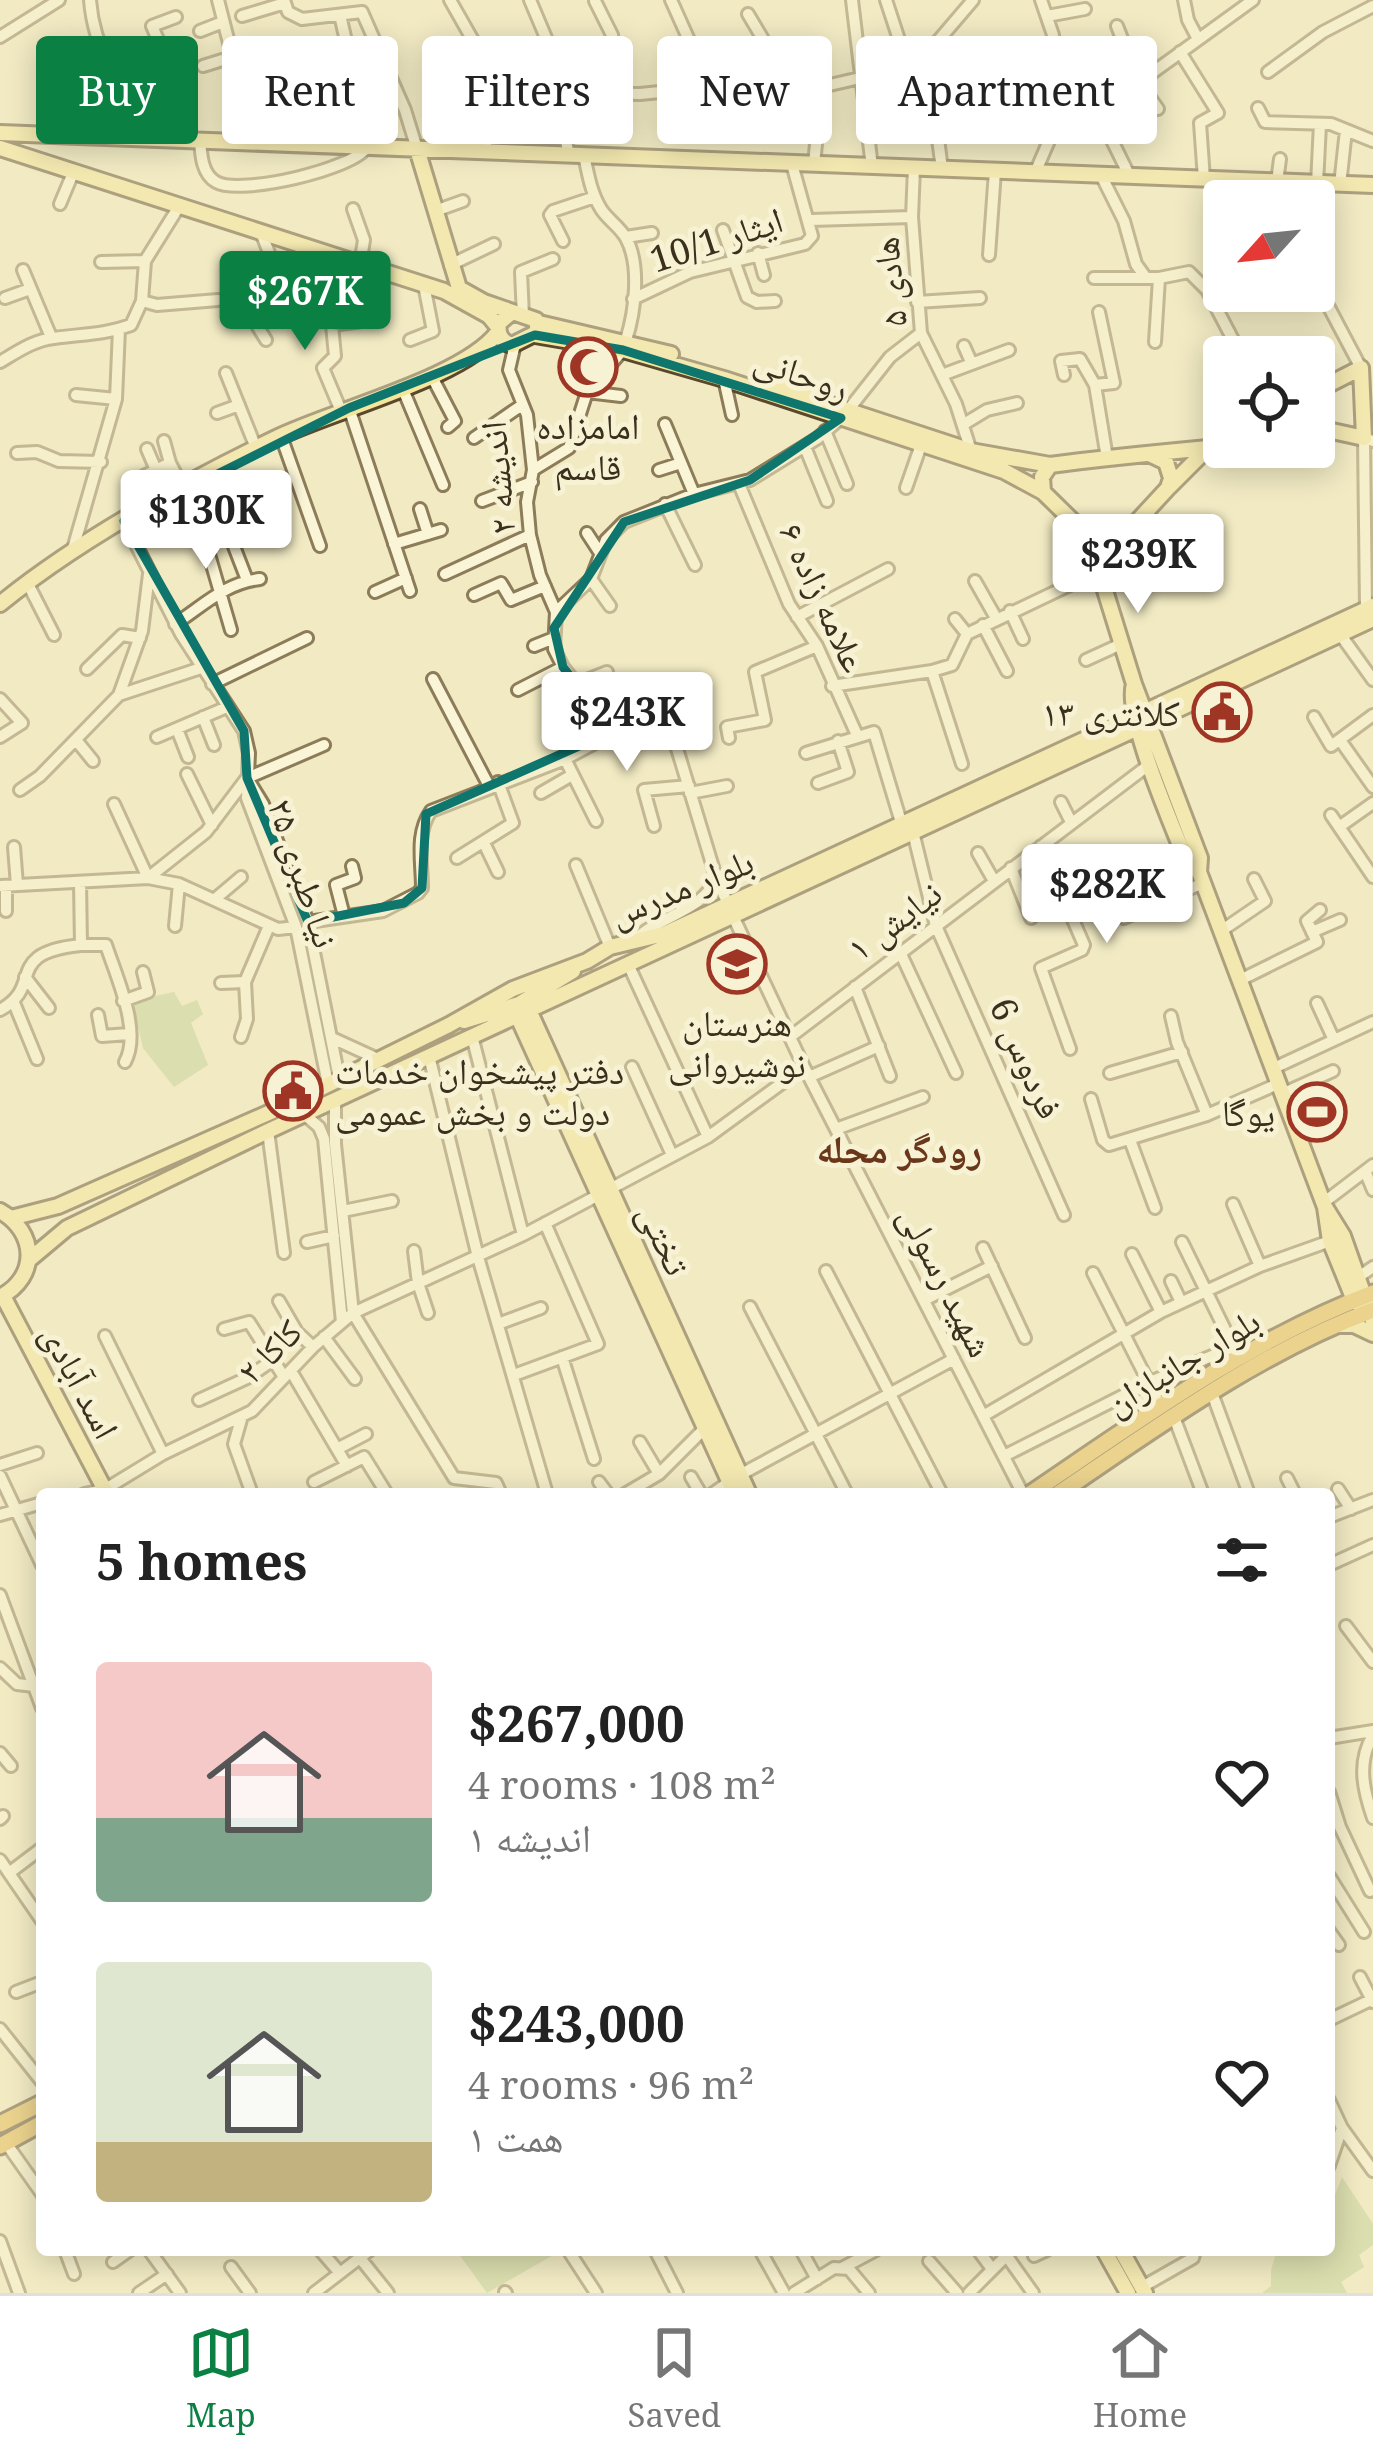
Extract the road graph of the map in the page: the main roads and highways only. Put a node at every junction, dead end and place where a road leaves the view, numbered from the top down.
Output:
1 (0, 133) edge
2 (36, 134) edge
3 (198, 140) edge
4 (54, 144) edge
5 (0, 148) edge
6 (417, 149) junction
7 (57, 168) junction
8 (1372, 185) edge
9 (441, 288) junction
10 (517, 314) junction
11 (498, 329) junction
12 (537, 329) junction
13 (514, 344) junction
14 (624, 345) junction
15 (470, 360) junction
16 (1367, 364) edge
17 (1335, 381) edge
18 (845, 413) junction
19 (890, 429) junction
20 (1335, 432) edge
21 (1369, 440) edge
22 (1203, 449) edge
23 (1203, 453) edge
24 (1149, 454) junction
25 (1050, 465) junction
26 (1168, 488) junction
27 (1043, 492) junction
28 (1075, 524) junction
29 (1120, 540) junction
30 (1098, 569) junction
31 (4, 594) edge
32 (1371, 611) edge
33 (1142, 720) junction
34 (1201, 878) junction
35 (730, 909) junction
36 (587, 961) junction
37 (521, 1009) junction
38 (449, 1025) junction
39 (602, 1191) junction
40 (1324, 1205) junction
41 (6, 1214) edge
42 (30, 1259) junction
43 (1364, 1288) edge
44 (1, 1296) edge
45 (1330, 1319) junction
46 (1373, 1334) edge
47 (1168, 1412) junction
48 (735, 1482) edge
49 (103, 1488) edge
50 (1036, 1488) edge
51 (1066, 1488) edge
52 (36, 2106) edge
53 (0, 2124) edge
54 (36, 2126) edge
55 (3, 2144) edge
56 (1109, 2256) edge
57 (1123, 2256) edge
58 (1138, 2291) edge

1 - 2 main road
3 - 6 main road
4 - 7 main road
5 - 7 main road
6 - 8 main road
6 - 9 main road
7 - 9 main road
9 - 10 main road, روحانی
9 - 11 main road
10 - 11 main road
10 - 12 main road, روحانی
11 - 13 main road
11 - 15 main road
12 - 13 main road
12 - 14 main road, روحانی
13 - 15 main road
14 - 18 main road, روحانی
14 - 18 main road, روحانی
15 - 31 main road
16 - 17 main road
16 - 21 main road
18 - 19 main road, روحانی
19 - 25 main road, روحانی
19 - 27 main road, روحانی
20 - 21 main road
22 - 24 main road, روحانی
23 - 26 main road
24 - 25 main road, روحانی
24 - 26 main road
25 - 27 main road
26 - 29 main road
27 - 28 main road, روحانی
28 - 29 main road
28 - 30 main road
29 - 30 main road
30 - 33 main road
32 - 33 main road, بلوار مدرس
32 - 33 main road, بلوار مدرس
33 - 34 main road
33 - 34 main road
33 - 35 main road, بلوار مدرس
34 - 40 main road
35 - 36 main road, بلوار مدرس
35 - 37 main road, بلوار مدرس
36 - 37 main road
36 - 38 main road, بلوار مدرس
37 - 38 main road
37 - 39 main road, تختی
37 - 42 main road, بلوار مدرس
38 - 41 main road, بلوار مدرس
39 - 48 main road, تختی
39 - 48 main road, تختی
40 - 43 main road
40 - 43 main road
41 - 42 main road
42 - 44 main road, بلوار مدرس
43 - 45 highway, بلوار جانبازان
43 - 45 main road
44 - 49 main road, اسد آبادی
45 - 46 main road
45 - 47 highway, بلوار جانبازان
45 - 47 highway, بلوار جانبازان
47 - 50 highway, بلوار جانبازان
47 - 51 highway, بلوار جانبازان
52 - 53 highway
54 - 55 highway
56 - 58 main road
57 - 58 main road

